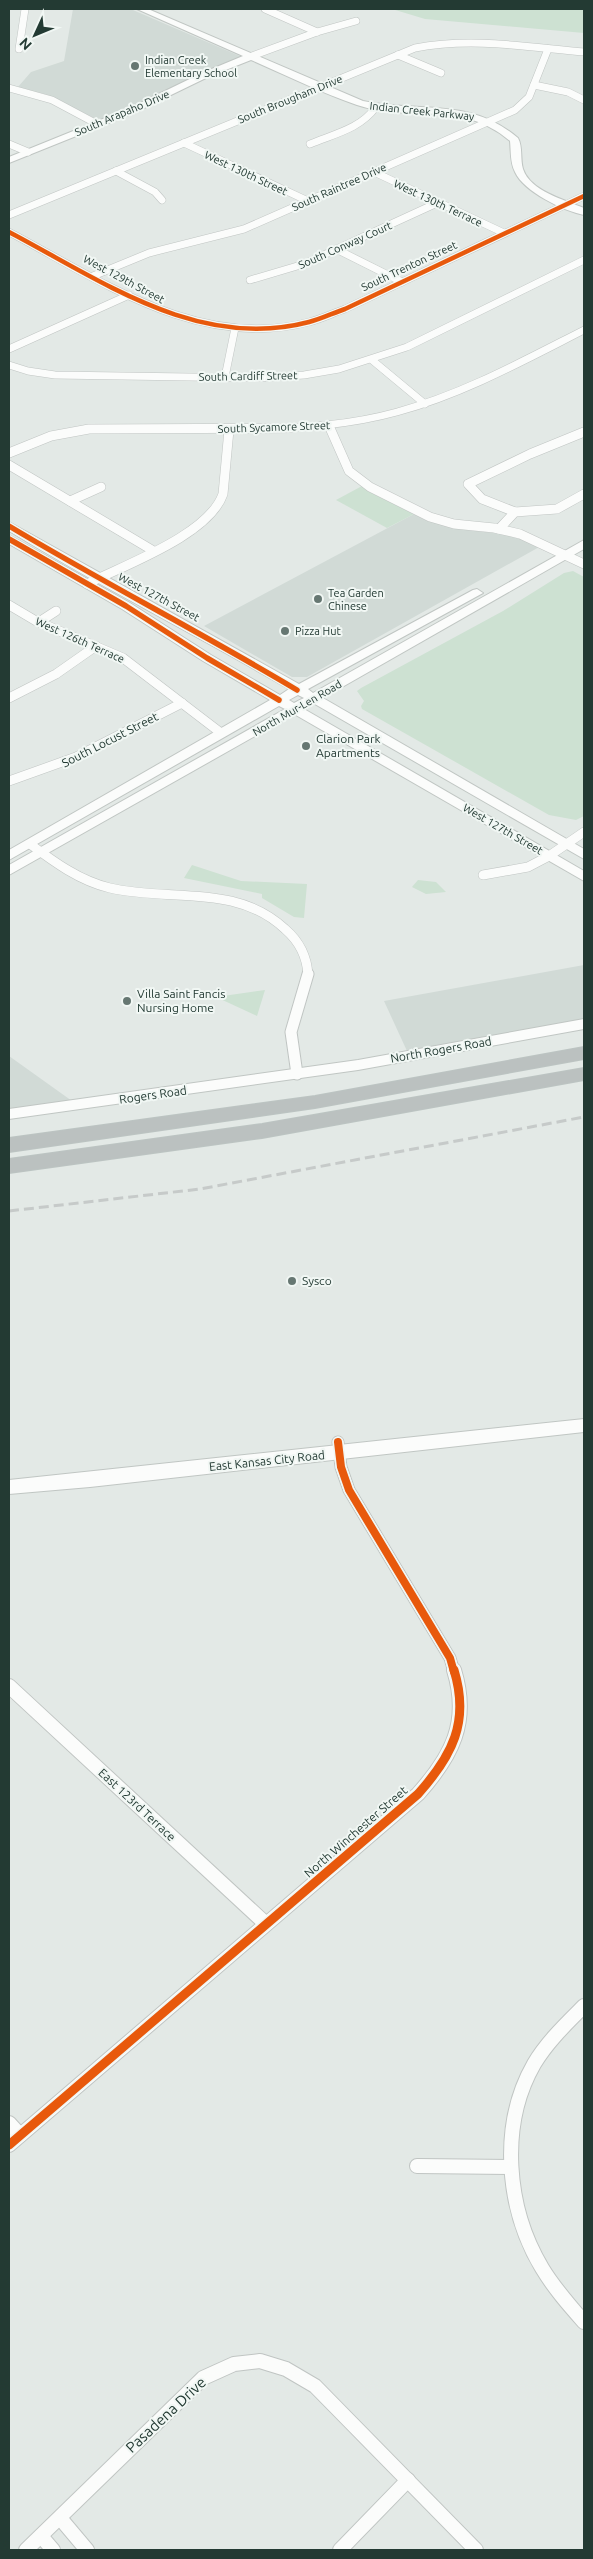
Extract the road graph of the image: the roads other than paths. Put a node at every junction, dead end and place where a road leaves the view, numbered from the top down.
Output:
1 (25, 9) edge
2 (140, 9) edge
3 (264, 9) edge
4 (356, 21) dead end
5 (317, 32) junction
6 (19, 49) dead end
7 (548, 50) junction
8 (584, 52) edge
9 (398, 55) junction
10 (252, 56) junction
11 (441, 73) dead end
12 (534, 85) junction
13 (321, 86) junction
14 (9, 88) edge
15 (584, 100) edge
16 (376, 107) junction
17 (490, 121) junction
18 (97, 124) junction
19 (184, 143) junction
20 (9, 144) edge
21 (310, 144) dead end
22 (28, 152) junction
23 (9, 160) edge
24 (116, 171) junction
25 (374, 172) junction
26 (584, 196) edge
27 (162, 200) dead end
28 (308, 201) junction
29 (437, 203) junction
30 (566, 204) junction
31 (584, 212) edge
32 (9, 215) edge
33 (9, 232) edge
34 (504, 233) junction
35 (336, 250) junction
36 (584, 260) edge
37 (93, 276) junction
38 (250, 280) dead end
39 (402, 282) junction
40 (129, 295) junction
41 (235, 328) junction
42 (584, 330) edge
43 (9, 349) edge
44 (372, 360) junction
45 (9, 365) edge
46 (225, 377) junction
47 (425, 404) junction
48 (328, 425) junction
49 (229, 430) junction
50 (584, 432) edge
51 (9, 453) edge
52 (9, 464) edge
53 (101, 486) dead end
54 (584, 494) edge
55 (70, 501) junction
56 (515, 512) junction
57 (9, 526) edge
58 (499, 529) junction
59 (584, 534) edge
60 (9, 539) edge
61 (584, 544) edge
62 (152, 550) junction
63 (561, 552) junction
64 (584, 564) edge
65 (98, 578) junction
66 (87, 584) junction
67 (9, 605) edge
68 (56, 611) dead end
69 (39, 622) junction
70 (96, 646) junction
71 (297, 690) junction
72 (9, 698) edge
73 (312, 699) junction
74 (279, 700) junction
75 (182, 703) junction
76 (294, 709) junction
77 (221, 733) junction
78 (9, 781) edge
79 (584, 832) edge
80 (30, 844) junction
81 (565, 844) junction
82 (42, 852) junction
83 (9, 856) edge
84 (549, 856) junction
85 (584, 856) edge
86 (9, 871) edge
87 (483, 874) dead end
88 (584, 877) edge
89 (584, 1024) edge
90 (584, 1053) edge
91 (298, 1074) junction
92 (584, 1074) edge
93 (9, 1114) edge
94 (9, 1145) edge
95 (9, 1166) edge
96 (584, 1415) edge
97 (584, 1425) edge
98 (338, 1448) junction
99 (9, 1477) edge
100 (9, 1487) edge
101 (9, 1686) edge
102 (266, 1924) junction
103 (584, 2006) edge
104 (9, 2123) edge
105 (20, 2136) junction
106 (9, 2145) edge
107 (417, 2166) dead end
108 (510, 2167) junction
109 (584, 2322) edge
110 (408, 2480) junction
111 (60, 2518) junction
112 (41, 2536) junction
113 (26, 2550) edge
114 (53, 2550) edge
115 (87, 2550) edge
116 (340, 2550) edge
117 (476, 2550) edge

1 - 6 street
2 - 10 main road, Indian Creek Parkway
3 - 5 street
4 - 5 street, South Arapaho Drive
5 - 10 street, South Arapaho Drive
7 - 8 street, South Brougham Drive
7 - 9 street, South Brougham Drive
7 - 12 street, South Raintree Drive
9 - 11 street
9 - 13 street, South Brougham Drive
10 - 13 main road, Indian Creek Parkway
10 - 18 main road, South Arapaho Drive
12 - 15 street
12 - 17 street, South Raintree Drive
13 - 16 main road, Indian Creek Parkway
13 - 19 street, South Brougham Drive
14 - 18 street
16 - 17 main road, Indian Creek Parkway
16 - 21 street
17 - 25 street, South Raintree Drive
17 - 30 main road, Indian Creek Parkway
18 - 22 main road, South Arapaho Drive
19 - 24 street, South Brougham Drive
19 - 28 street, West 130th Street
20 - 22 street
22 - 23 main road, South Arapaho Drive
24 - 27 street
24 - 32 street, South Brougham Drive
25 - 28 street, South Raintree Drive
25 - 29 street, West 130th Terrace
26 - 30 street, South Trenton Street
28 - 37 street, South Raintree Drive
29 - 34 street, West 130th Terrace
29 - 35 street, South Conway Court
30 - 31 main road, Indian Creek Parkway
30 - 34 street, South Trenton Street
33 - 37 street, West 129th Street
34 - 39 street, South Trenton Street
35 - 38 street, South Conway Court
35 - 39 street
36 - 44 street, South Cardiff Street
37 - 40 street, West 129th Street
39 - 41 street, South Trenton Street
40 - 41 street, West 129th Street
40 - 43 street
41 - 46 street
42 - 47 street, South Sycamore Street
44 - 46 street, South Cardiff Street
44 - 47 street
45 - 46 street, South Cardiff Street
47 - 48 street, South Sycamore Street
48 - 49 street, South Sycamore Street
48 - 58 street
49 - 51 street, South Sycamore Street
49 - 62 street
50 - 56 street
52 - 55 street
53 - 55 street
54 - 56 street
55 - 62 street
56 - 58 street
57 - 65 main road, West 127th Street
58 - 63 street
59 - 63 main road, North Mur-Len Road
60 - 66 main road, West 127th Street
61 - 63 main road, North Mur-Len Road
62 - 65 street
63 - 64 street
63 - 71 main road, North Mur-Len Road
63 - 73 main road, North Mur-Len Road
65 - 66 street
65 - 71 main road, West 127th Street
66 - 74 main road, West 127th Street
67 - 69 street, West 126th Terrace
68 - 69 street
69 - 70 street, West 126th Terrace
70 - 72 street
70 - 75 street, West 126th Terrace
71 - 73 main road, West 127th Street
71 - 74 main road, North Mur-Len Road
73 - 76 main road, North Mur-Len Road
73 - 81 main road, West 127th Street
74 - 76 main road, West 127th Street
74 - 77 main road, North Mur-Len Road
75 - 77 street, West 126th Terrace
75 - 78 street, South Locust Street
76 - 82 main road, North Mur-Len Road
76 - 84 main road, West 127th Street
77 - 80 main road, North Mur-Len Road
79 - 81 street
80 - 82 street
80 - 83 main road, North Mur-Len Road
81 - 84 street
81 - 85 main road, West 127th Street
82 - 86 main road, North Mur-Len Road
82 - 91 street
84 - 87 street
84 - 88 main road, West 127th Street
89 - 91 main road, North Rogers Road
90 - 94 highway
91 - 93 main road, Rogers Road
92 - 95 highway
96 - 98 main road, East Kansas City Road
97 - 98 main road, East Kansas City Road
98 - 99 main road, East Kansas City Road
98 - 100 main road, East Kansas City Road
98 - 102 street, North Winchester Street
101 - 102 street, East 123rd Terrace
102 - 105 street, North Winchester Street
103 - 108 street
104 - 105 street
105 - 106 street, North Winchester Street
107 - 108 street
108 - 109 street
110 - 111 street, Pasadena Drive
110 - 116 street
110 - 117 street, Pasadena Drive
111 - 112 street, Pasadena Drive
111 - 115 street
112 - 113 street, Pasadena Drive
112 - 114 street

